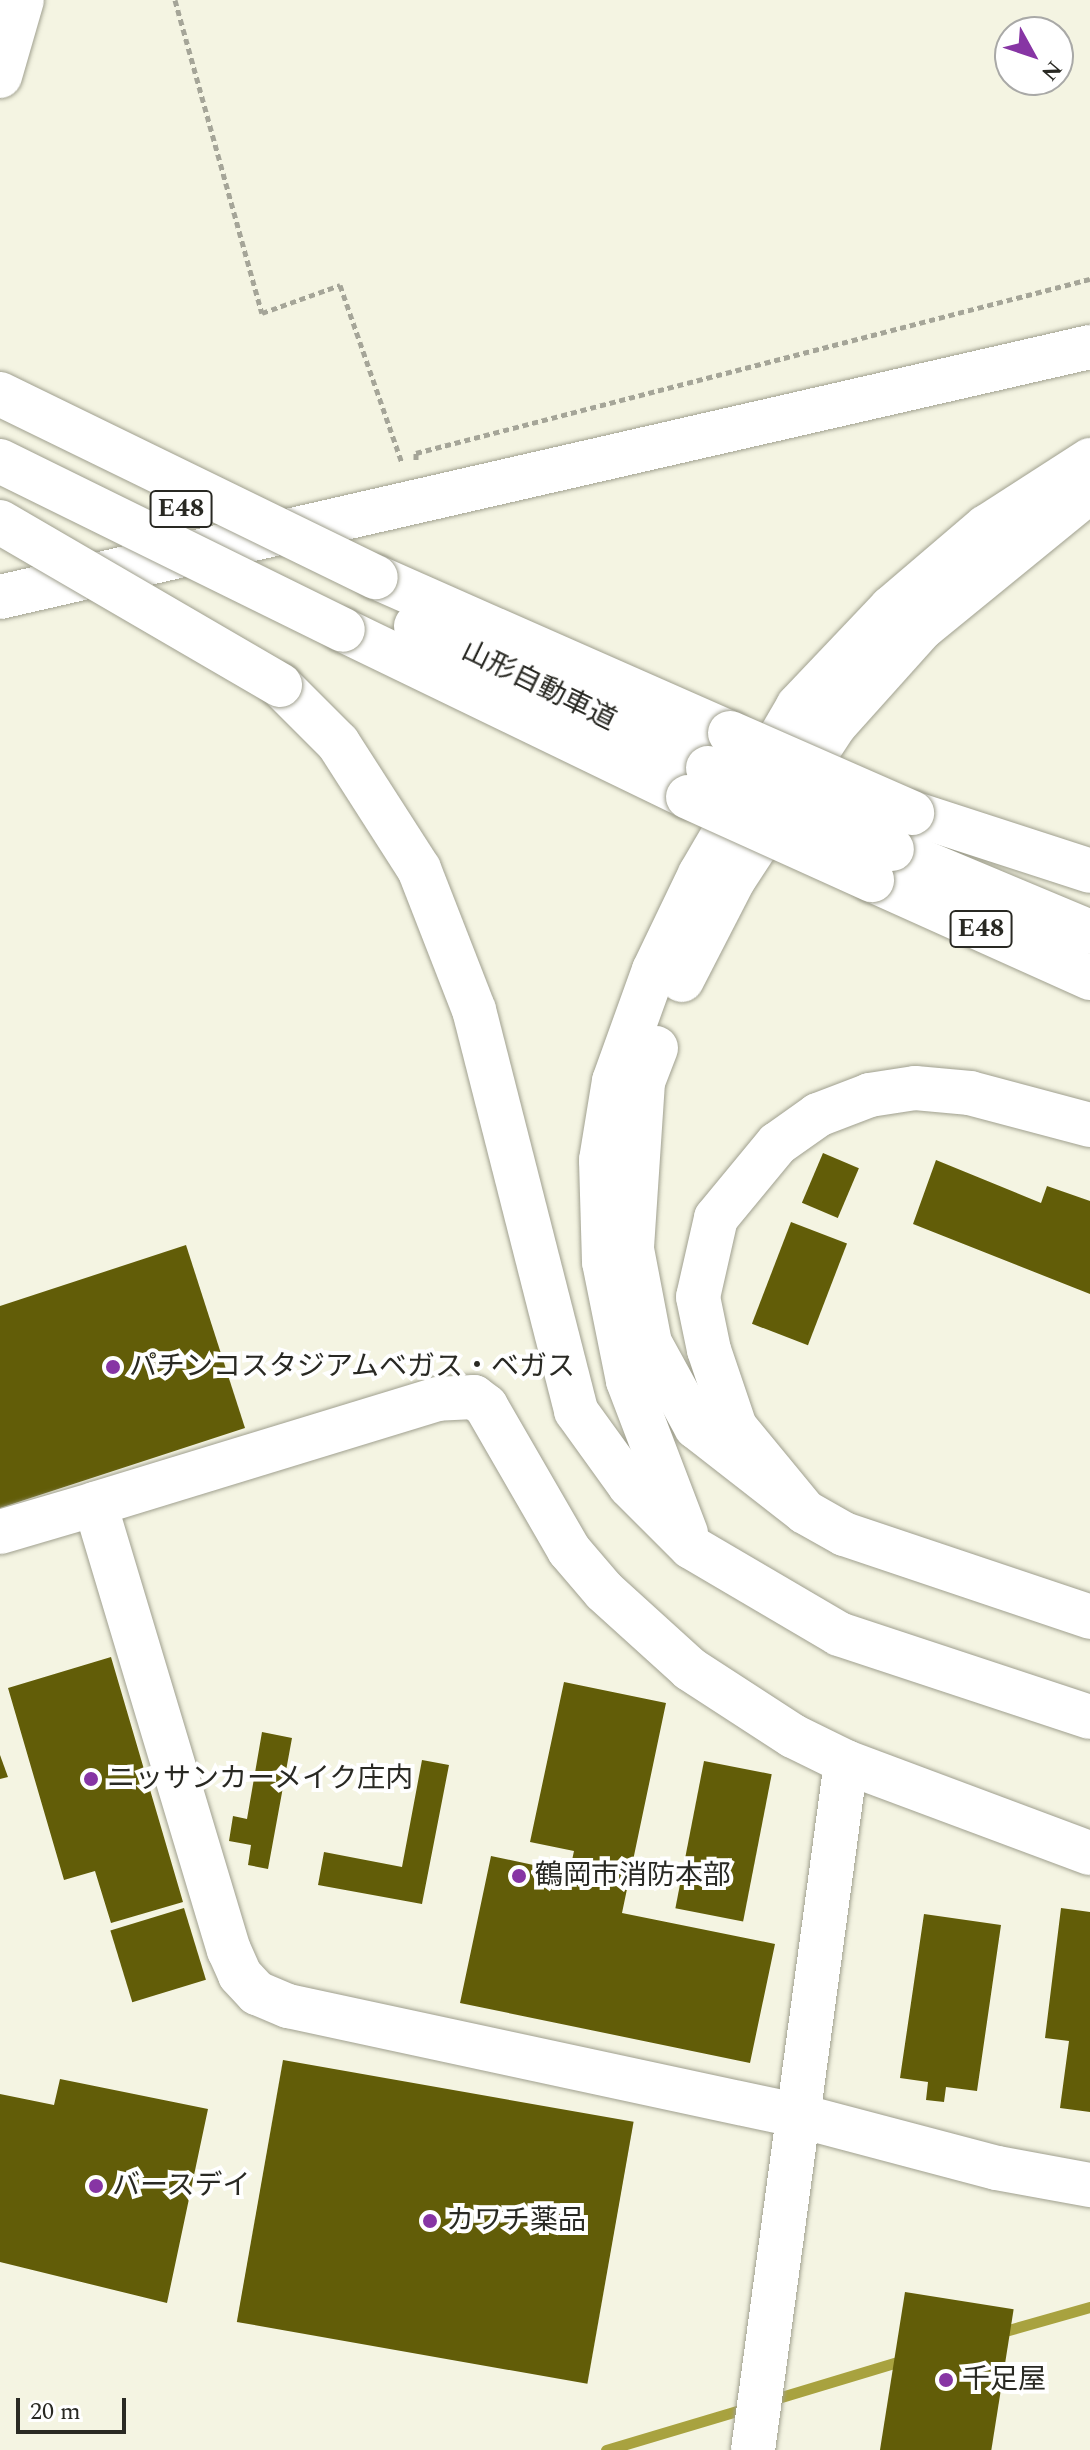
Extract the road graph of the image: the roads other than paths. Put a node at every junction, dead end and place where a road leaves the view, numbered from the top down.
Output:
1 (22, 0) edge
2 (0, 76) edge
3 (1090, 347) edge
4 (0, 394) edge
5 (0, 414) edge
6 (1090, 460) edge
7 (0, 461) edge
8 (1090, 491) edge
9 (0, 522) edge
10 (0, 597) edge
11 (361, 603) junction
12 (708, 766) junction
13 (892, 847) junction
14 (1090, 871) edge
15 (1090, 932) edge
16 (1090, 978) edge
17 (1090, 1125) edge
18 (95, 1504) junction
19 (805, 1512) junction
20 (0, 1532) edge
21 (691, 1547) junction
22 (1090, 1617) edge
23 (1090, 1717) edge
24 (846, 1762) junction
25 (1090, 1853) edge
26 (800, 2116) junction
27 (1090, 2185) edge
28 (753, 2450) edge

1 - 2 main road
3 - 10 main road
4 - 11 main road, bridge
5 - 11 main road, 山形自動車道 / E48
6 - 21 main road
7 - 11 main road, 山形自動車道 / E48, bridge
8 - 19 main road
9 - 21 main road, bridge
11 - 12 main road
11 - 12 main road, 山形自動車道 / E48
12 - 13 main road, bridge
12 - 13 main road, 山形自動車道 / E48, bridge
13 - 14 main road
13 - 15 main road, 山形自動車道 / E48
13 - 16 main road, 山形自動車道 / E48
17 - 19 main road
18 - 20 main road
18 - 24 main road
18 - 26 main road
19 - 22 main road
21 - 23 main road
24 - 25 main road
24 - 26 main road
26 - 27 main road
26 - 28 main road

